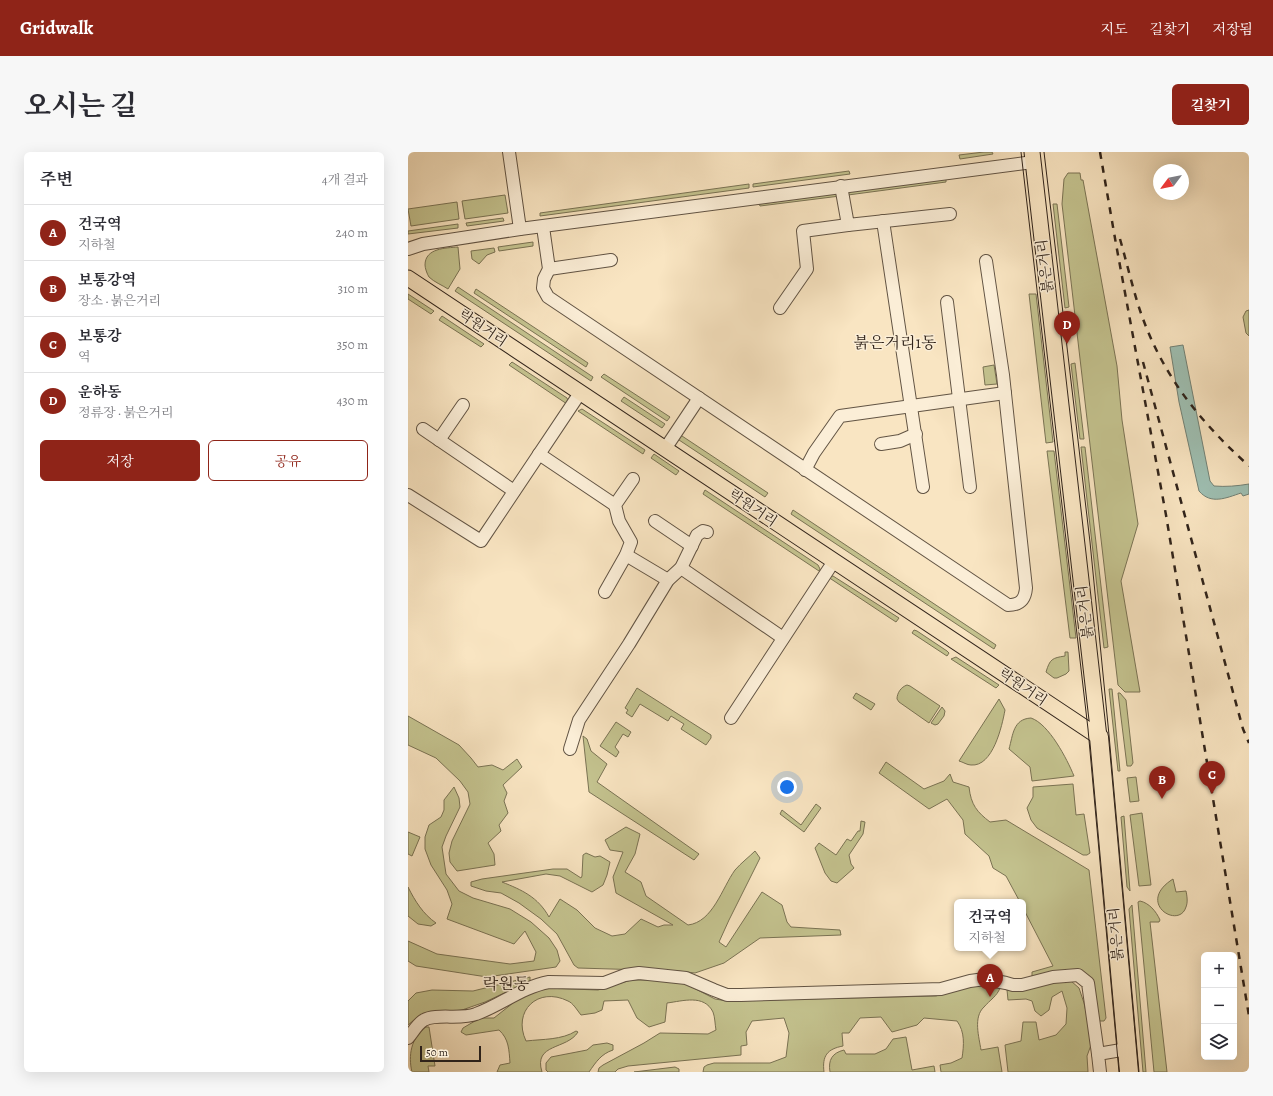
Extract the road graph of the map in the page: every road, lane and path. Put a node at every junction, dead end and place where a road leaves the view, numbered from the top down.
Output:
1 (509, 152) edge
2 (1033, 157) edge
3 (841, 186) junction
4 (950, 214) dead end
5 (883, 221) junction
6 (848, 225) junction
7 (543, 227) junction
8 (520, 229) junction
9 (408, 249) edge
10 (611, 260) dead end
11 (986, 261) dead end
12 (549, 270) junction
13 (408, 278) edge
14 (947, 302) dead end
15 (780, 308) dead end
16 (580, 392) junction
17 (1005, 393) junction
18 (699, 398) junction
19 (959, 399) junction
20 (463, 404) dead end
21 (912, 405) junction
22 (423, 429) dead end
23 (916, 434) junction
24 (439, 440) junction
25 (881, 444) dead end
26 (665, 449) junction
27 (539, 454) junction
28 (805, 470) junction
29 (633, 479) dead end
30 (923, 487) dead end
31 (970, 487) dead end
32 (514, 491) junction
33 (408, 495) edge
34 (615, 505) junction
35 (655, 522) dead end
36 (707, 532) dead end
37 (692, 546) junction
38 (626, 555) junction
39 (834, 561) junction
40 (681, 568) junction
41 (668, 580) junction
42 (605, 592) dead end
43 (783, 638) junction
44 (731, 718) dead end
45 (1099, 737) junction
46 (570, 749) dead end
47 (408, 1038) edge
48 (1127, 1049) junction
49 (1098, 1054) junction
50 (1100, 1072) edge
51 (1129, 1072) edge

1 - 8 street
2 - 3 street
2 - 45 main road, 붉은거리
3 - 6 street
3 - 7 street
4 - 5 street
5 - 6 street
5 - 21 street
6 - 15 street
7 - 8 street
7 - 12 street
8 - 9 street
10 - 12 street
11 - 17 street
12 - 18 street
13 - 16 main road, 락원거리
14 - 19 street
16 - 26 main road, 락원거리
16 - 27 street
17 - 19 street
17 - 28 street
18 - 26 street
18 - 28 street
19 - 21 street
19 - 31 street
20 - 24 street
21 - 23 street
21 - 28 street
22 - 24 street
23 - 25 street
23 - 30 street
24 - 32 street
26 - 39 main road, 락원거리
27 - 32 street
27 - 34 street
29 - 34 street
32 - 33 street
34 - 38 street
35 - 37 street
36 - 37 street
37 - 40 street
38 - 41 street
38 - 42 street
39 - 43 street
39 - 45 main road, 락원거리
40 - 41 street
40 - 43 street
41 - 46 street
43 - 44 street
45 - 48 highway, 붉은거리
47 - 49 street
48 - 49 street
48 - 51 highway, 붉은거리
49 - 50 street

